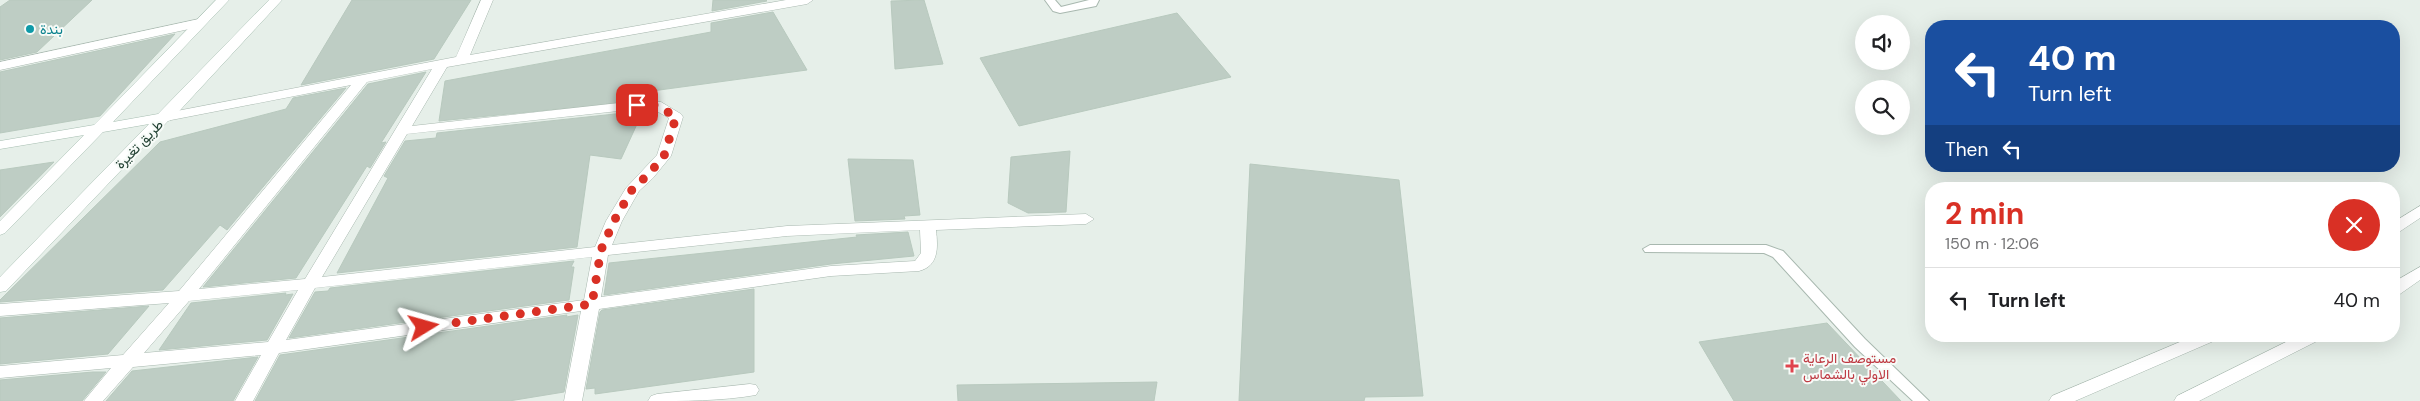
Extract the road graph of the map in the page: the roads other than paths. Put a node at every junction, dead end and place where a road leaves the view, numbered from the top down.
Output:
1 (223, 0) edge
2 (276, 0) edge
3 (487, 0) edge
4 (807, 0) edge
5 (1050, 0) edge
6 (1094, 0) edge
7 (199, 23) junction
8 (462, 60) junction
9 (442, 64) junction
10 (0, 66) edge
11 (363, 79) junction
12 (166, 117) junction
13 (100, 128) junction
14 (400, 131) junction
15 (0, 145) edge
16 (2420, 211) edge
17 (1086, 219) dead end
18 (927, 224) junction
19 (2400, 225) edge
20 (0, 230) edge
21 (1650, 249) dead end
22 (601, 250) junction
23 (2420, 272) edge
24 (310, 283) junction
25 (2400, 286) edge
26 (0, 287) edge
27 (184, 296) junction
28 (592, 304) junction
29 (0, 310) edge
30 (2196, 342) edge
31 (2301, 342) edge
32 (274, 348) junction
33 (126, 361) junction
34 (0, 372) edge
35 (750, 390) dead end
36 (93, 401) edge
37 (244, 401) edge
38 (573, 401) edge
39 (657, 401) edge
40 (1922, 401) edge
41 (2058, 401) edge
42 (2183, 401) edge

1 - 7 street
2 - 12 street, طريق تغيرة
3 - 8 street
4 - 8 street
5 - 6 lane
7 - 10 street
7 - 13 street
8 - 9 street
9 - 11 street
9 - 14 street
11 - 12 street
11 - 27 street
12 - 13 street
12 - 26 street, طريق تغيرة
13 - 15 street
13 - 20 street
14 - 22 street
14 - 24 street
16 - 19 street
17 - 18 street
18 - 22 street
18 - 28 street
21 - 40 lane
22 - 24 street
22 - 28 street
23 - 25 street
24 - 27 street
24 - 32 street
27 - 29 street
27 - 33 street
28 - 32 street
28 - 38 street
30 - 41 street
31 - 42 street
32 - 33 street
32 - 37 street
33 - 34 street
33 - 36 street
35 - 39 street

